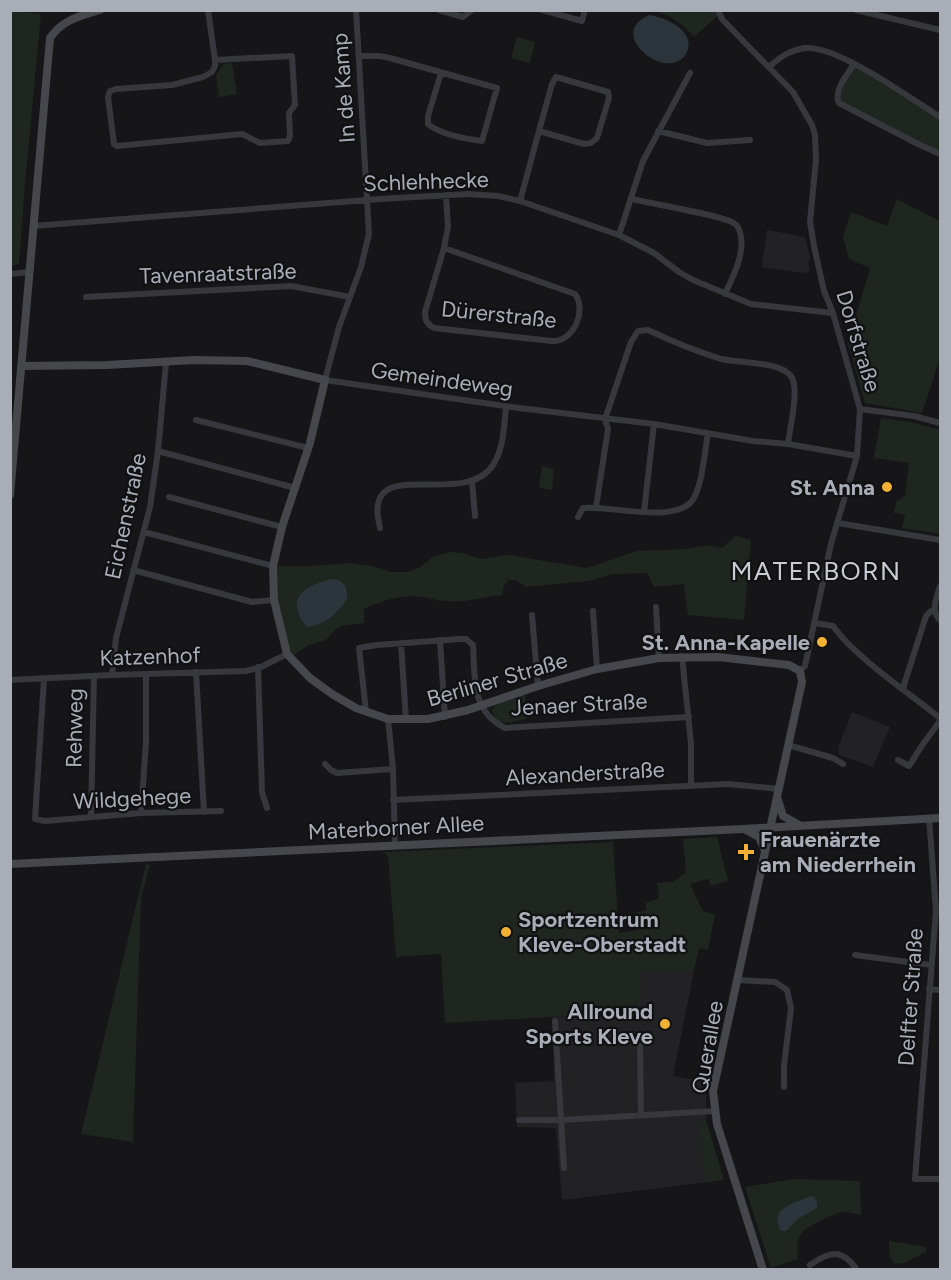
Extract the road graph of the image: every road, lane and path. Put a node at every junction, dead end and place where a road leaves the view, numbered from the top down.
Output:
1 (100, 10) edge
2 (208, 10) edge
3 (356, 10) edge
4 (439, 10) edge
5 (472, 10) edge
6 (542, 10) edge
7 (585, 10) edge
8 (717, 10) edge
9 (856, 10) edge
10 (892, 10) edge
11 (891, 19) junction
12 (940, 30) edge
13 (359, 56) junction
14 (215, 60) junction
15 (854, 64) junction
16 (770, 68) junction
17 (441, 73) junction
18 (690, 73) dead end
19 (940, 117) edge
20 (539, 131) junction
21 (658, 131) junction
22 (750, 140) dead end
23 (940, 154) edge
24 (446, 195) junction
25 (632, 199) junction
26 (369, 200) junction
27 (520, 201) junction
28 (33, 226) junction
29 (620, 235) junction
30 (444, 248) junction
31 (29, 272) junction
32 (10, 274) edge
33 (725, 294) junction
34 (86, 297) dead end
35 (350, 297) junction
36 (833, 313) junction
37 (166, 363) junction
38 (21, 366) junction
39 (325, 380) junction
40 (506, 407) junction
41 (860, 409) junction
42 (605, 419) junction
43 (196, 420) dead end
44 (940, 423) edge
45 (654, 424) junction
46 (708, 433) junction
47 (788, 444) junction
48 (308, 448) junction
49 (158, 451) junction
50 (857, 456) junction
51 (472, 481) junction
52 (295, 488) junction
53 (10, 495) edge
54 (168, 497) dead end
55 (596, 507) junction
56 (644, 512) junction
57 (476, 516) dead end
58 (578, 518) dead end
59 (838, 523) junction
60 (282, 527) junction
61 (380, 528) dead end
62 (144, 532) junction
63 (940, 540) edge
64 (273, 566) junction
65 (134, 570) junction
66 (940, 586) edge
67 (274, 600) junction
68 (656, 607) dead end
69 (934, 610) junction
70 (593, 611) dead end
71 (532, 615) dead end
72 (940, 620) edge
73 (815, 623) junction
74 (440, 640) junction
75 (401, 643) junction
76 (287, 654) junction
77 (682, 656) junction
78 (659, 657) junction
79 (258, 667) junction
80 (597, 669) junction
81 (800, 671) junction
82 (196, 672) junction
83 (146, 674) junction
84 (112, 675) junction
85 (94, 676) junction
86 (44, 679) junction
87 (10, 681) edge
88 (538, 686) junction
89 (903, 688) junction
90 (481, 706) junction
91 (366, 711) junction
92 (445, 717) junction
93 (688, 717) junction
94 (388, 719) junction
95 (940, 719) edge
96 (406, 720) junction
97 (788, 745) junction
98 (898, 760) dead end
99 (325, 764) dead end
100 (843, 764) dead end
101 (909, 766) junction
102 (393, 769) junction
103 (918, 769) dead end
104 (691, 785) junction
105 (778, 793) junction
106 (393, 800) junction
107 (267, 808) dead end
108 (221, 811) dead end
109 (204, 812) junction
110 (141, 813) junction
111 (91, 817) junction
112 (929, 818) junction
113 (940, 818) edge
114 (802, 826) junction
115 (771, 828) junction
116 (744, 829) junction
117 (395, 845) junction
118 (765, 854) junction
119 (10, 864) edge
120 (938, 910) edge
121 (855, 955) dead end
122 (931, 965) junction
123 (738, 980) junction
124 (929, 988) junction
125 (940, 990) edge
126 (555, 1021) dead end
127 (640, 1041) dead end
128 (784, 1087) dead end
129 (715, 1111) junction
130 (641, 1115) junction
131 (519, 1120) dead end
132 (562, 1120) junction
133 (564, 1168) dead end
134 (940, 1179) edge
135 (810, 1265) dead end
136 (763, 1269) edge
137 (857, 1269) edge

1 - 28 street
2 - 14 street
3 - 13 street, In de Kamp
4 - 5 street
6 - 7 street
8 - 16 street, Dorfstraße
9 - 11 street
10 - 11 street
11 - 12 street
13 - 17 street
13 - 26 street, In de Kamp
14 - 14 street
15 - 16 street
15 - 19 street
15 - 23 street
16 - 36 street, Dorfstraße
17 - 17 street
18 - 21 street
20 - 20 street
20 - 27 street
21 - 22 street
21 - 25 street
24 - 26 street, Schlehhecke
24 - 27 street, Schlehhecke
24 - 30 street, Dürerstraße
25 - 29 street
25 - 33 street
26 - 28 street, Schlehhecke
26 - 35 street, In de Kamp
27 - 29 street, Schlehhecke
28 - 31 street
29 - 33 street, Schlehhecke
30 - 30 street, Dürerstraße
31 - 32 street
31 - 38 street
33 - 36 street, Schlehhecke
34 - 35 street, Tavenraatstraße
35 - 39 street, In de Kamp
36 - 41 street, Dorfstraße
37 - 38 street, Gemeindeweg
37 - 39 street, Gemeindeweg
37 - 49 street, Eichenstraße
38 - 53 street
39 - 40 street, Gemeindeweg
39 - 48 street
40 - 42 street, Gemeindeweg
40 - 51 street
41 - 44 street
41 - 50 street, Dorfstraße
42 - 45 street, Gemeindeweg
42 - 47 street
42 - 55 street
43 - 48 street
45 - 46 street, Gemeindeweg
45 - 56 street
46 - 47 street, Gemeindeweg
46 - 56 street
47 - 50 street, Gemeindeweg
48 - 52 street
49 - 52 street
49 - 62 street, Eichenstraße
50 - 59 street, Dorfstraße
51 - 57 street
51 - 61 street
52 - 60 street
54 - 60 street
55 - 56 street
55 - 58 street
59 - 63 street
59 - 73 street, Dorfstraße
60 - 64 street
62 - 64 street
62 - 65 street, Eichenstraße
64 - 67 street
65 - 67 street
65 - 84 street, Eichenstraße
66 - 69 street
67 - 76 street
68 - 78 street
69 - 72 street
69 - 89 street
70 - 80 street
71 - 88 street
73 - 81 street, Dorfstraße
73 - 89 street
74 - 75 street
74 - 90 street
74 - 92 street
75 - 91 street
75 - 96 street
76 - 79 street, Katzenhof
76 - 91 street, Berliner Straße
77 - 78 street, Berliner Straße
77 - 81 street, Berliner Straße
77 - 93 street
78 - 80 street, Berliner Straße
79 - 82 street, Katzenhof
79 - 107 street
80 - 88 street, Berliner Straße
81 - 97 street, Dorfstraße
82 - 83 street, Katzenhof
82 - 109 street
83 - 84 street, Katzenhof
83 - 110 street
84 - 85 street, Katzenhof
85 - 86 street, Katzenhof
85 - 111 street, Rehweg
86 - 87 street, Katzenhof
86 - 111 street, Wildgehege
88 - 90 street, Berliner Straße
89 - 95 street
90 - 92 street, Berliner Straße
90 - 93 street, Jenaer Straße
91 - 94 street, Berliner Straße
92 - 96 street, Berliner Straße
93 - 104 street
94 - 96 street, Berliner Straße
94 - 102 street
95 - 101 street
97 - 100 street
97 - 105 street, Dorfstraße
98 - 101 street
99 - 102 street
101 - 103 street
102 - 106 street
104 - 105 street, Alexanderstraße
104 - 106 street, Alexanderstraße
105 - 114 street
105 - 115 street, Dorfstraße
106 - 117 street
108 - 109 street, Wildgehege
109 - 110 street, Wildgehege
110 - 111 street, Wildgehege
112 - 113 street, Materborner Allee
112 - 114 street, Materborner Allee
112 - 120 street, Delfter Straße
114 - 115 street, Materborner Allee
115 - 116 street, Materborner Allee
115 - 118 street, Querallee
116 - 117 street, Materborner Allee
116 - 118 street
117 - 119 street, Materborner Allee
118 - 123 street, Querallee
120 - 122 street, Delfter Straße
121 - 122 street
122 - 124 street, Delfter Straße
123 - 128 street
123 - 129 street, Querallee
124 - 125 street
124 - 134 street, Delfter Straße
126 - 132 street
127 - 130 street
129 - 130 street
129 - 136 street, Querallee
130 - 132 street
131 - 132 street
132 - 133 street
135 - 137 street

